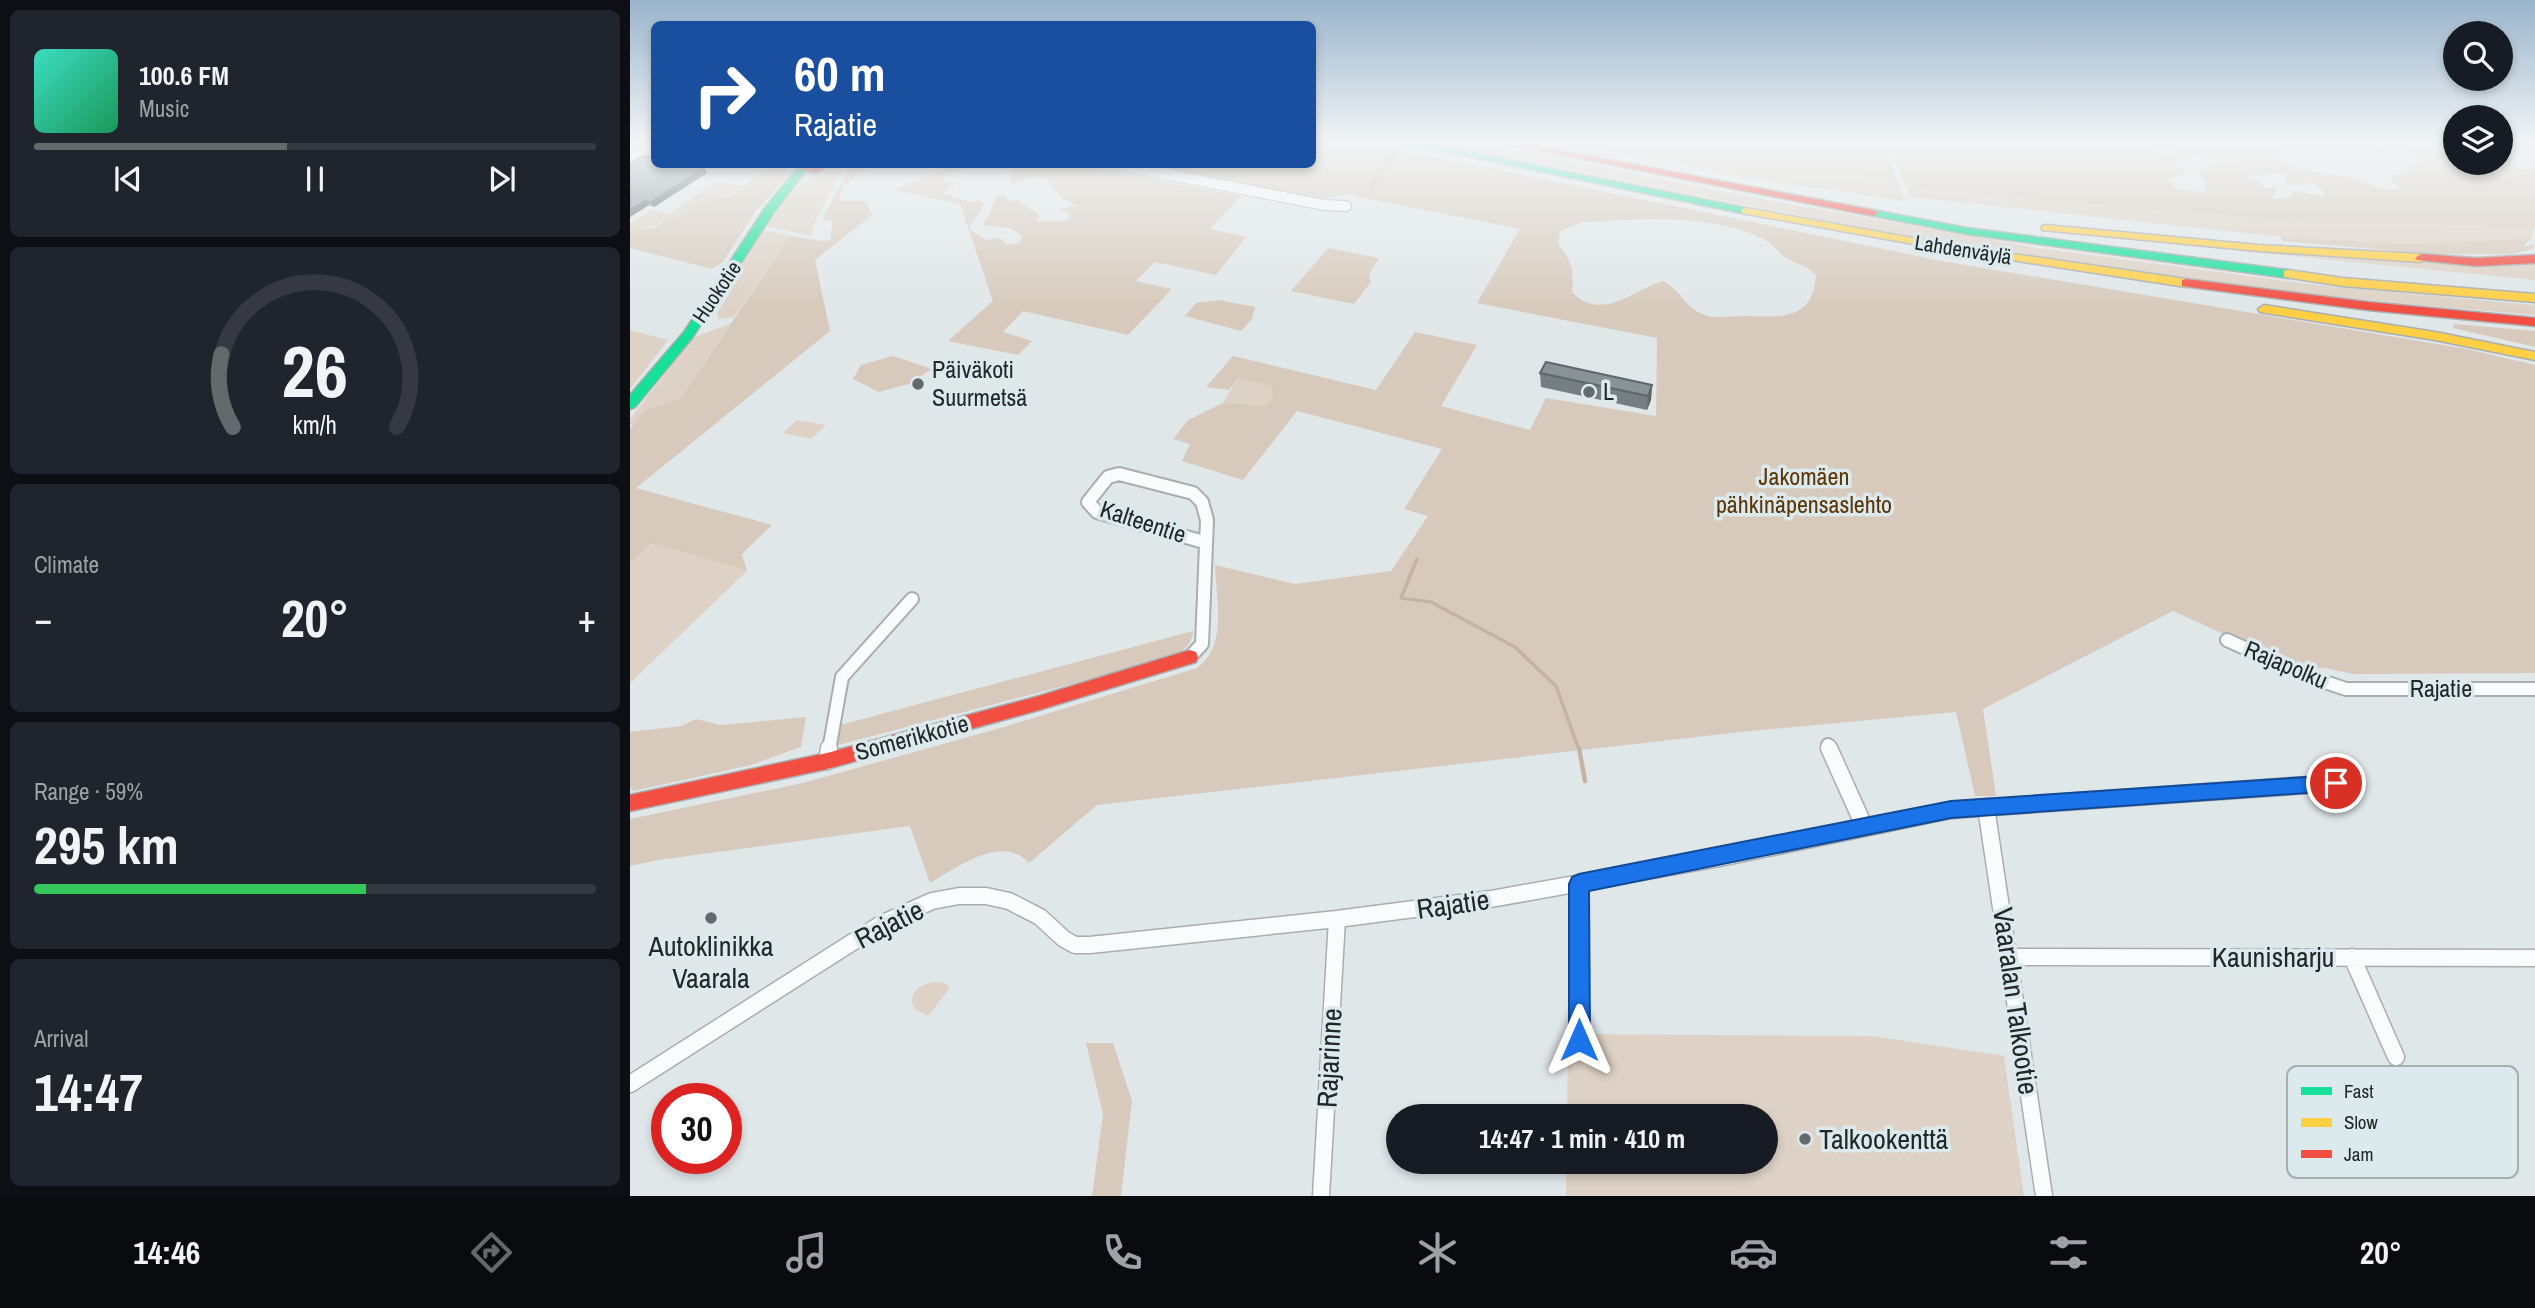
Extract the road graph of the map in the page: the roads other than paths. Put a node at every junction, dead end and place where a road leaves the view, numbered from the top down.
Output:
1 (781, 197) edge
2 (1282, 197) edge
3 (1682, 197) edge
4 (1784, 197) edge
5 (1808, 197) edge
6 (1346, 206) dead end
7 (1969, 221) junction
8 (1866, 233) junction
9 (2535, 259) edge
10 (2535, 284) edge
11 (2535, 298) edge
12 (2535, 322) edge
13 (2535, 356) edge
14 (633, 403) edge
15 (1204, 542) junction
16 (912, 599) dead end
17 (2227, 640) dead end
18 (1190, 657) joint
19 (2346, 689) joint
20 (2535, 689) edge
21 (1828, 745) dead end
22 (827, 761) junction
23 (2336, 783) dead end
24 (630, 803) edge
25 (1986, 807) junction
26 (1865, 828) junction
27 (1579, 884) junction
28 (1337, 919) junction
29 (2010, 957) junction
30 (2352, 957) junction
31 (2535, 958) edge
32 (1579, 1040) dead end
33 (2396, 1057) dead end
34 (630, 1084) edge
35 (1321, 1196) edge
36 (2044, 1196) edge

1 - 14 main road, Huokotie
2 - 6 street
3 - 8 main road, Lahdenväylä
4 - 11 main road, Lahdenväylä
5 - 7 main road
7 - 9 main road
7 - 10 main road
8 - 12 main road, Lahdenväylä
8 - 13 main road
15 - 15 street, Kalteentie
15 - 18 street, Kalteentie
16 - 22 street
17 - 19 street, Rajapolku
18 - 22 main road, Somerikkotie
19 - 20 street, Rajatie
21 - 26 street
22 - 24 main road, Somerikkotie
23 - 25 street, Rajatie
25 - 26 street, Rajatie
25 - 29 street, Vaaralan Talkootie
26 - 27 street, Rajatie
27 - 28 street, Rajatie
27 - 32 street
28 - 34 street, Rajatie
28 - 35 street, Rajarinne
29 - 30 street, Kaunisharju
29 - 36 street, Vaaralan Talkootie
30 - 31 street, Kaunisharju
30 - 33 street

